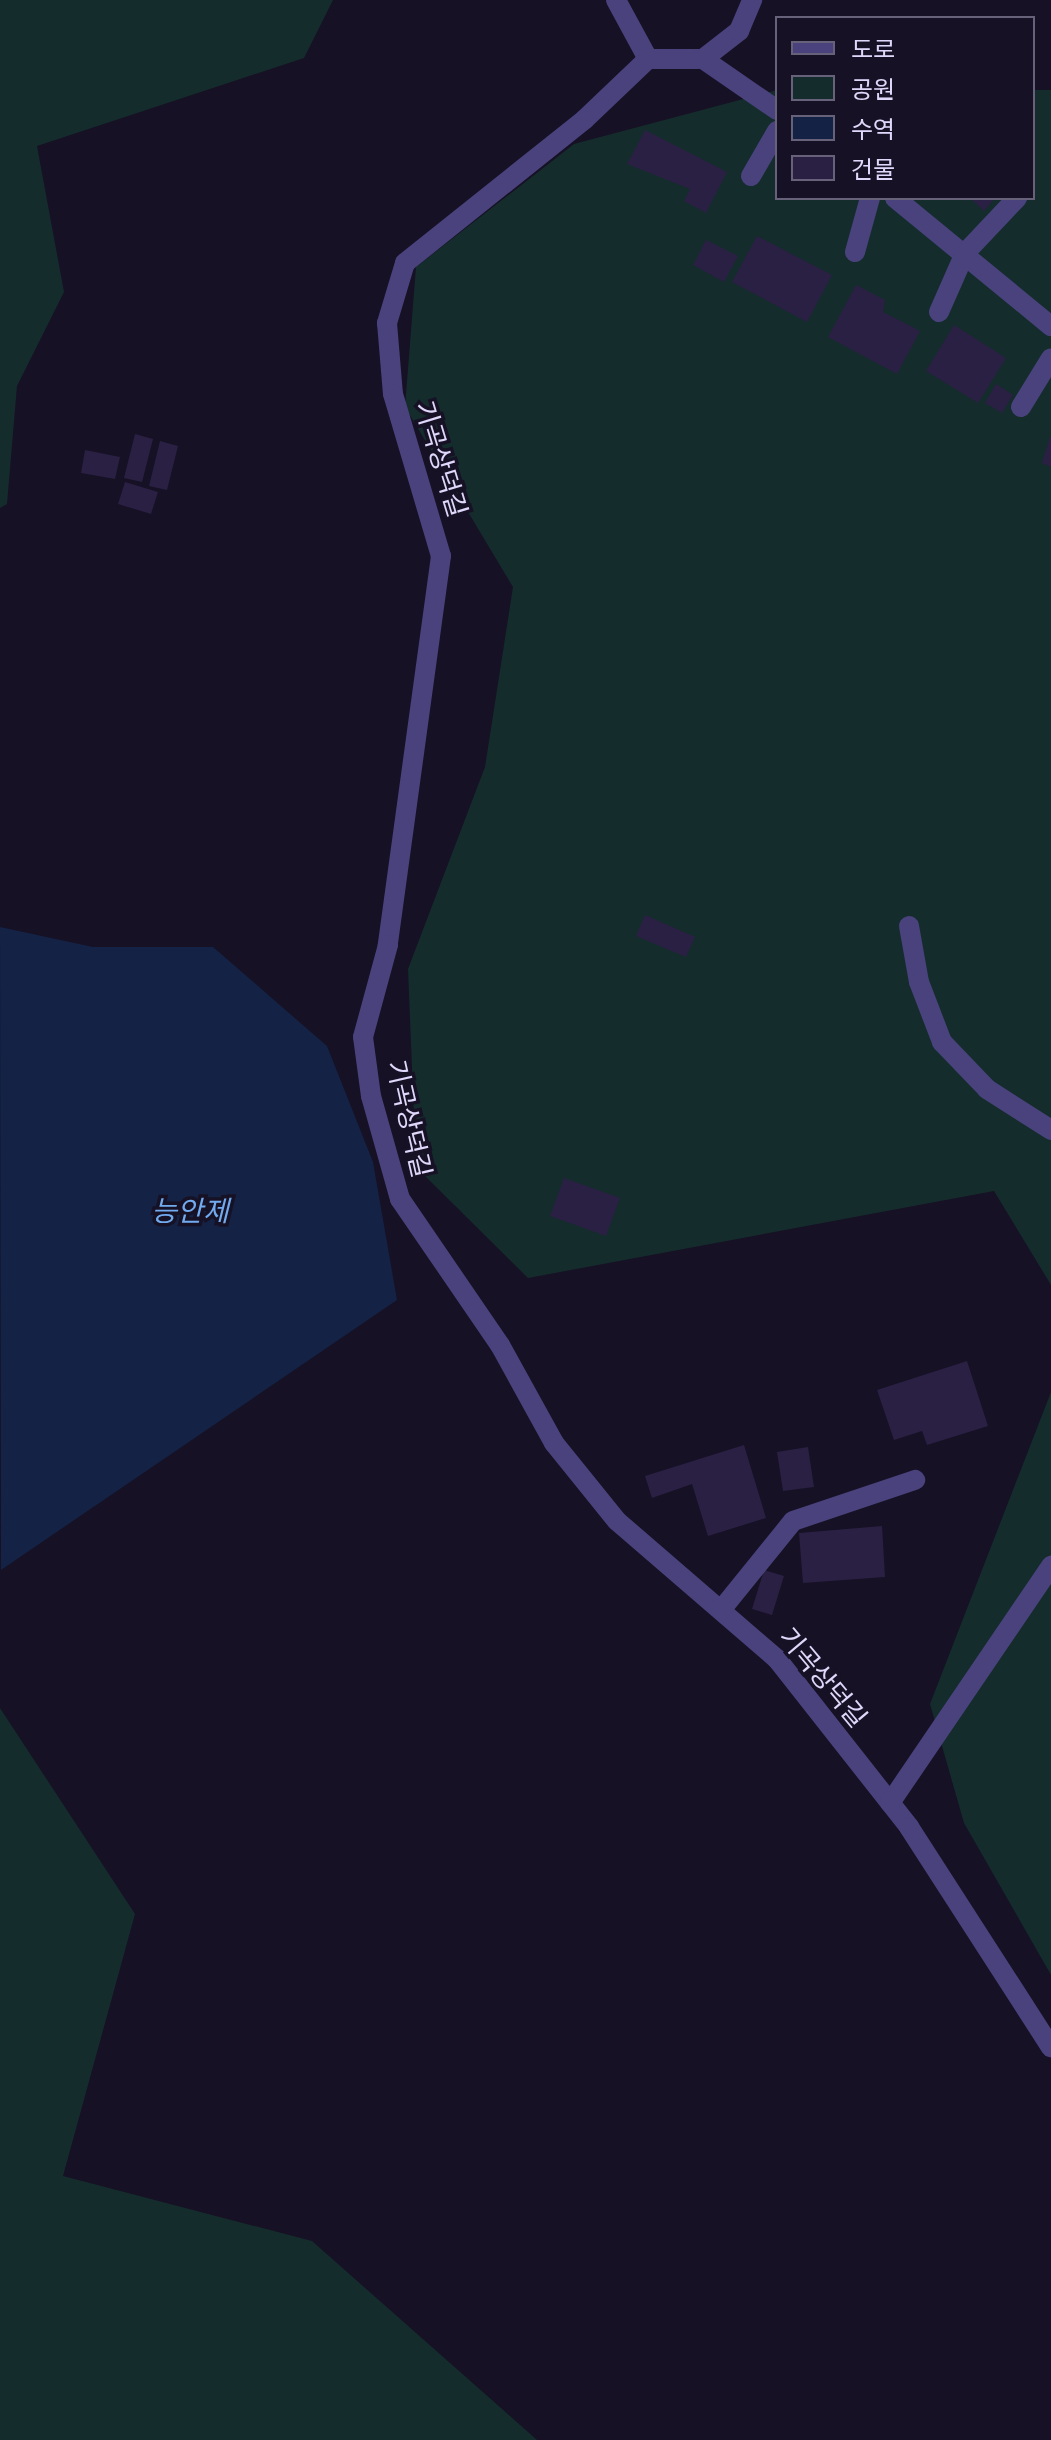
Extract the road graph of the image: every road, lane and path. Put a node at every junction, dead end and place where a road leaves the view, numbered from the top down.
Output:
1 (616, 0) edge
2 (752, 0) edge
3 (648, 59) junction
4 (703, 59) junction
5 (775, 109) edge
6 (775, 134) edge
7 (751, 176) dead end
8 (869, 200) edge
9 (898, 200) edge
10 (1015, 200) edge
11 (855, 252) dead end
12 (965, 253) junction
13 (939, 312) dead end
14 (1051, 326) edge
15 (1051, 358) edge
16 (1021, 407) dead end
17 (909, 926) dead end
18 (1051, 1130) edge
19 (915, 1480) dead end
20 (1051, 1566) edge
21 (721, 1610) junction
22 (890, 1803) junction
23 (1051, 2047) edge

1 - 3 street
2 - 4 street
3 - 4 street
3 - 21 street, 기곡상덕길
4 - 5 street
6 - 7 street
8 - 11 street
9 - 12 street
10 - 12 street
12 - 13 street
12 - 14 street
15 - 16 street
17 - 18 street
19 - 21 street
20 - 22 street
21 - 22 street, 기곡상덕길
22 - 23 street, 기곡상덕길

